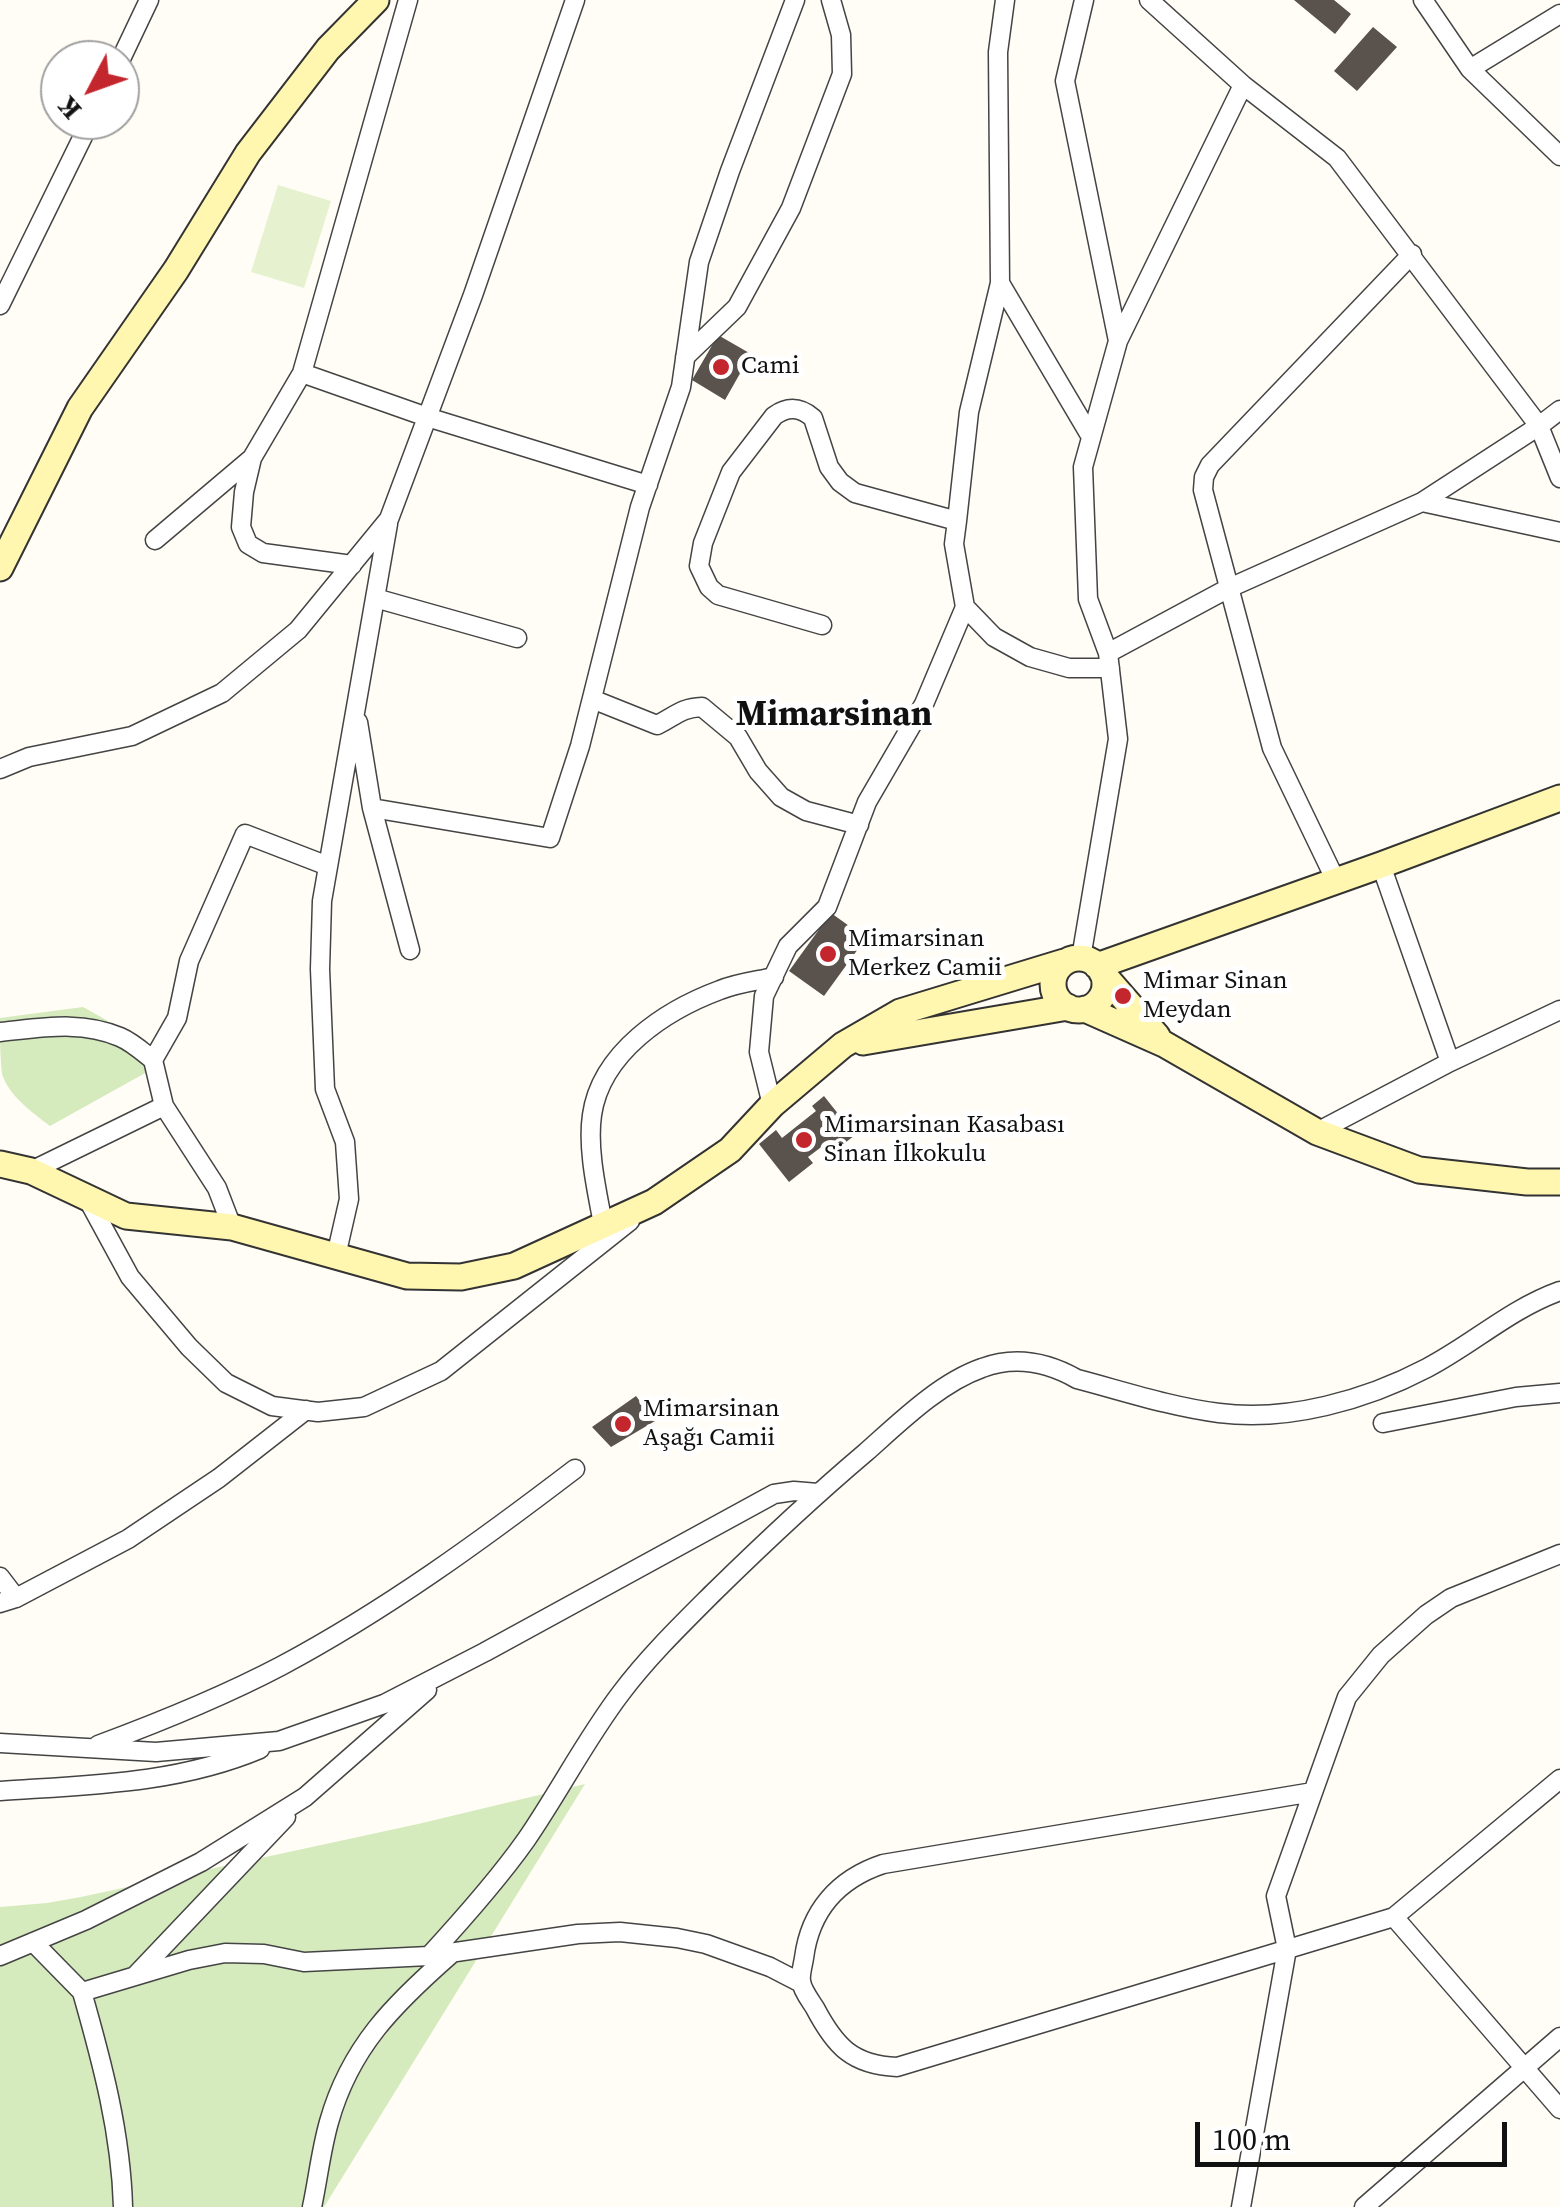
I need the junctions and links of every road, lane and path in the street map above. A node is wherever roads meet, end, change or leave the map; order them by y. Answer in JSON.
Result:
{"nodes":[{"id":1,"x":149,"y":0,"type":"edge"},
{"id":2,"x":376,"y":0,"type":"edge"},
{"id":3,"x":408,"y":0,"type":"edge"},
{"id":4,"x":575,"y":0,"type":"edge"},
{"id":5,"x":795,"y":0,"type":"edge"},
{"id":6,"x":831,"y":0,"type":"edge"},
{"id":7,"x":1005,"y":0,"type":"edge"},
{"id":8,"x":1084,"y":0,"type":"edge"},
{"id":9,"x":1149,"y":0,"type":"edge"},
{"id":10,"x":1424,"y":0,"type":"edge"},
{"id":11,"x":1560,"y":14,"type":"edge"},
{"id":12,"x":130,"y":40,"type":"edge"},
{"id":13,"x":1470,"y":69,"type":"junction"},
{"id":14,"x":1243,"y":86,"type":"junction"},
{"id":15,"x":81,"y":140,"type":"edge"},
{"id":16,"x":1560,"y":156,"type":"edge"},
{"id":17,"x":1412,"y":254,"type":"junction"},
{"id":18,"x":1000,"y":282,"type":"junction"},
{"id":19,"x":0,"y":305,"type":"edge"},
{"id":20,"x":1118,"y":341,"type":"junction"},
{"id":21,"x":685,"y":357,"type":"junction"},
{"id":22,"x":302,"y":373,"type":"junction"},
{"id":23,"x":1560,"y":410,"type":"edge"},
{"id":24,"x":427,"y":417,"type":"junction"},
{"id":25,"x":1539,"y":426,"type":"junction"},
{"id":26,"x":1091,"y":437,"type":"junction"},
{"id":27,"x":252,"y":458,"type":"junction"},
{"id":28,"x":1560,"y":478,"type":"edge"},
{"id":29,"x":648,"y":484,"type":"junction"},
{"id":30,"x":1422,"y":502,"type":"junction"},
{"id":31,"x":390,"y":519,"type":"junction"},
{"id":32,"x":957,"y":521,"type":"junction"},
{"id":33,"x":1560,"y":532,"type":"edge"},
{"id":34,"x":156,"y":540,"type":"dead end"},
{"id":35,"x":352,"y":565,"type":"junction"},
{"id":36,"x":0,"y":568,"type":"edge"},
{"id":37,"x":1228,"y":589,"type":"junction"},
{"id":38,"x":375,"y":598,"type":"junction"},
{"id":39,"x":966,"y":608,"type":"junction"},
{"id":40,"x":822,"y":625,"type":"dead end"},
{"id":41,"x":518,"y":638,"type":"dead end"},
{"id":42,"x":1109,"y":660,"type":"junction"},
{"id":43,"x":592,"y":699,"type":"junction"},
{"id":44,"x":355,"y":708,"type":"junction"},
{"id":45,"x":0,"y":769,"type":"edge"},
{"id":46,"x":1560,"y":798,"type":"edge"},
{"id":47,"x":372,"y":808,"type":"junction"},
{"id":48,"x":859,"y":825,"type":"junction"},
{"id":49,"x":1381,"y":865,"type":"junction"},
{"id":50,"x":328,"y":866,"type":"junction"},
{"id":51,"x":1336,"y":881,"type":"junction"},
{"id":52,"x":410,"y":950,"type":"dead end"},
{"id":53,"x":1086,"y":965,"type":"junction"},
{"id":54,"x":774,"y":977,"type":"junction"},
{"id":55,"x":1076,"y":1008,"type":"junction"},
{"id":56,"x":1560,"y":1010,"type":"edge"},
{"id":57,"x":0,"y":1032,"type":"edge"},
{"id":58,"x":1164,"y":1044,"type":"junction"},
{"id":59,"x":843,"y":1045,"type":"junction"},
{"id":60,"x":153,"y":1060,"type":"junction"},
{"id":61,"x":1450,"y":1062,"type":"junction"},
{"id":62,"x":772,"y":1105,"type":"junction"},
{"id":63,"x":164,"y":1106,"type":"junction"},
{"id":64,"x":1317,"y":1132,"type":"junction"},
{"id":65,"x":0,"y":1164,"type":"edge"},
{"id":66,"x":30,"y":1170,"type":"junction"},
{"id":67,"x":1560,"y":1182,"type":"edge"},
{"id":68,"x":86,"y":1197,"type":"junction"},
{"id":69,"x":654,"y":1202,"type":"junction"},
{"id":70,"x":603,"y":1224,"type":"junction"},
{"id":71,"x":232,"y":1227,"type":"junction"},
{"id":72,"x":336,"y":1256,"type":"junction"},
{"id":73,"x":1560,"y":1292,"type":"edge"},
{"id":74,"x":1560,"y":1393,"type":"edge"},
{"id":75,"x":306,"y":1410,"type":"junction"},
{"id":76,"x":1383,"y":1424,"type":"dead end"},
{"id":77,"x":576,"y":1469,"type":"dead end"},
{"id":78,"x":818,"y":1493,"type":"junction"},
{"id":79,"x":1560,"y":1554,"type":"edge"},
{"id":80,"x":0,"y":1577,"type":"edge"},
{"id":81,"x":8,"y":1601,"type":"edge"},
{"id":82,"x":450,"y":1670,"type":"junction"},
{"id":83,"x":279,"y":1741,"type":"junction"},
{"id":84,"x":0,"y":1743,"type":"edge"},
{"id":85,"x":90,"y":1748,"type":"junction"},
{"id":86,"x":1560,"y":1779,"type":"edge"},
{"id":87,"x":0,"y":1791,"type":"edge"},
{"id":88,"x":1314,"y":1792,"type":"junction"},
{"id":89,"x":305,"y":1797,"type":"junction"},
{"id":90,"x":1394,"y":1916,"type":"junction"},
{"id":91,"x":34,"y":1942,"type":"junction"},
{"id":92,"x":1287,"y":1949,"type":"junction"},
{"id":93,"x":452,"y":1953,"type":"junction"},
{"id":94,"x":0,"y":1956,"type":"edge"},
{"id":95,"x":428,"y":1956,"type":"junction"},
{"id":96,"x":135,"y":1976,"type":"junction"},
{"id":97,"x":801,"y":1983,"type":"junction"},
{"id":98,"x":82,"y":1992,"type":"junction"},
{"id":99,"x":1560,"y":2037,"type":"edge"},
{"id":100,"x":1524,"y":2067,"type":"junction"},
{"id":101,"x":1560,"y":2109,"type":"edge"},
{"id":102,"x":122,"y":2207,"type":"edge"},
{"id":103,"x":312,"y":2207,"type":"edge"},
{"id":104,"x":1240,"y":2207,"type":"edge"},
{"id":105,"x":1364,"y":2207,"type":"edge"}],
"edges":[{"from":1,"to":12,"type":"street"},
{"from":2,"to":36,"type":"street"},
{"from":3,"to":22,"type":"street"},
{"from":4,"to":24,"type":"street"},
{"from":5,"to":21,"type":"street"},
{"from":6,"to":21,"type":"street"},
{"from":7,"to":18,"type":"street"},
{"from":8,"to":20,"type":"street"},
{"from":9,"to":14,"type":"street"},
{"from":10,"to":13,"type":"street"},
{"from":11,"to":13,"type":"street"},
{"from":13,"to":16,"type":"street"},
{"from":14,"to":17,"type":"street"},
{"from":14,"to":20,"type":"street"},
{"from":15,"to":19,"type":"street"},
{"from":17,"to":25,"type":"street"},
{"from":17,"to":37,"type":"street"},
{"from":18,"to":26,"type":"street"},
{"from":18,"to":32,"type":"street"},
{"from":20,"to":26,"type":"street"},
{"from":21,"to":29,"type":"street"},
{"from":22,"to":24,"type":"street"},
{"from":22,"to":27,"type":"street"},
{"from":23,"to":25,"type":"street"},
{"from":24,"to":29,"type":"street"},
{"from":24,"to":31,"type":"street"},
{"from":25,"to":28,"type":"street"},
{"from":25,"to":30,"type":"street"},
{"from":26,"to":42,"type":"street"},
{"from":27,"to":34,"type":"street"},
{"from":27,"to":35,"type":"street"},
{"from":29,"to":43,"type":"street"},
{"from":30,"to":33,"type":"street"},
{"from":30,"to":37,"type":"street"},
{"from":31,"to":35,"type":"street"},
{"from":31,"to":38,"type":"street"},
{"from":32,"to":39,"type":"street"},
{"from":32,"to":40,"type":"street"},
{"from":35,"to":45,"type":"street"},
{"from":37,"to":42,"type":"street"},
{"from":37,"to":51,"type":"street"},
{"from":38,"to":41,"type":"street"},
{"from":38,"to":44,"type":"street"},
{"from":39,"to":42,"type":"street"},
{"from":39,"to":48,"type":"street"},
{"from":42,"to":53,"type":"street"},
{"from":43,"to":47,"type":"street"},
{"from":43,"to":48,"type":"street"},
{"from":44,"to":47,"type":"street"},
{"from":44,"to":50,"type":"street"},
{"from":46,"to":49,"type":"street"},
{"from":47,"to":52,"type":"street"},
{"from":48,"to":54,"type":"street"},
{"from":49,"to":51,"type":"street"},
{"from":49,"to":61,"type":"street"},
{"from":50,"to":60,"type":"street"},
{"from":50,"to":72,"type":"street"},
{"from":51,"to":53,"type":"street"},
{"from":53,"to":55,"type":"street"},
{"from":53,"to":55,"type":"street"},
{"from":53,"to":58,"type":"street"},
{"from":53,"to":59,"type":"street"},
{"from":54,"to":62,"type":"street"},
{"from":54,"to":70,"type":"street"},
{"from":55,"to":58,"type":"street"},
{"from":55,"to":59,"type":"street"},
{"from":56,"to":61,"type":"street"},
{"from":57,"to":60,"type":"street"},
{"from":58,"to":64,"type":"street"},
{"from":59,"to":62,"type":"street"},
{"from":60,"to":63,"type":"street"},
{"from":61,"to":64,"type":"street"},
{"from":62,"to":69,"type":"street"},
{"from":63,"to":66,"type":"street"},
{"from":63,"to":71,"type":"street"},
{"from":64,"to":67,"type":"street"},
{"from":65,"to":66,"type":"street"},
{"from":66,"to":68,"type":"street"},
{"from":68,"to":71,"type":"street"},
{"from":68,"to":75,"type":"street"},
{"from":69,"to":70,"type":"street"},
{"from":69,"to":75,"type":"street"},
{"from":70,"to":72,"type":"street"},
{"from":71,"to":72,"type":"street"},
{"from":73,"to":78,"type":"street"},
{"from":74,"to":76,"type":"street"},
{"from":75,"to":81,"type":"street"},
{"from":77,"to":85,"type":"street"},
{"from":78,"to":82,"type":"street"},
{"from":78,"to":95,"type":"street"},
{"from":79,"to":88,"type":"street"},
{"from":80,"to":81,"type":"street"},
{"from":82,"to":83,"type":"street"},
{"from":82,"to":89,"type":"street"},
{"from":83,"to":85,"type":"street"},
{"from":83,"to":87,"type":"street"},
{"from":84,"to":85,"type":"street"},
{"from":86,"to":90,"type":"street"},
{"from":88,"to":92,"type":"street"},
{"from":88,"to":97,"type":"street"},
{"from":89,"to":91,"type":"street"},
{"from":89,"to":96,"type":"street"},
{"from":90,"to":92,"type":"street"},
{"from":90,"to":100,"type":"street"},
{"from":91,"to":94,"type":"street"},
{"from":91,"to":98,"type":"street"},
{"from":92,"to":97,"type":"street"},
{"from":92,"to":104,"type":"street"},
{"from":93,"to":95,"type":"street"},
{"from":93,"to":97,"type":"street"},
{"from":93,"to":103,"type":"street"},
{"from":95,"to":96,"type":"street"},
{"from":96,"to":98,"type":"street"},
{"from":98,"to":102,"type":"street"},
{"from":99,"to":100,"type":"street"},
{"from":100,"to":101,"type":"street"},
{"from":100,"to":105,"type":"street"}]}
